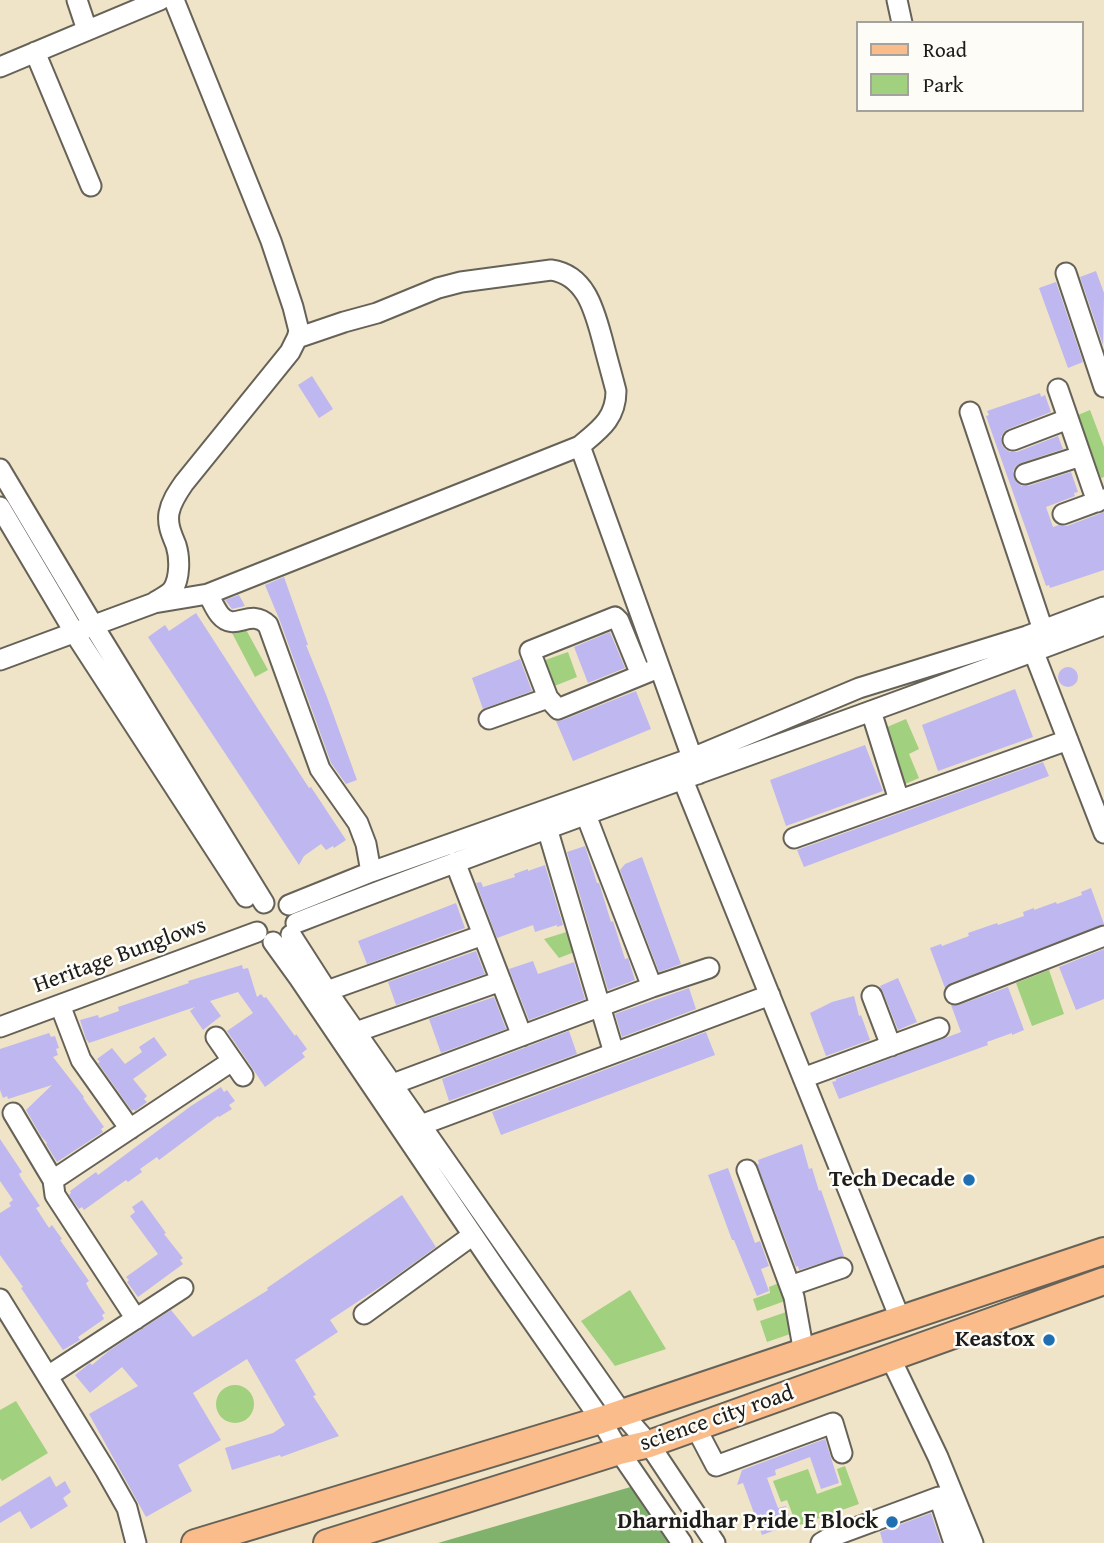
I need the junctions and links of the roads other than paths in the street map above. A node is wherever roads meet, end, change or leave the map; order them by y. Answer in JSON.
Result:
{"nodes":[{"id":1,"x":76,"y":0,"type":"edge"},
{"id":2,"x":160,"y":0,"type":"edge"},
{"id":3,"x":174,"y":0,"type":"edge"},
{"id":4,"x":897,"y":0,"type":"edge"},
{"id":5,"x":902,"y":21,"type":"edge"},
{"id":6,"x":87,"y":30,"type":"junction"},
{"id":7,"x":35,"y":52,"type":"junction"},
{"id":8,"x":0,"y":67,"type":"edge"},
{"id":9,"x":91,"y":186,"type":"dead end"},
{"id":10,"x":1066,"y":273,"type":"dead end"},
{"id":11,"x":297,"y":338,"type":"junction"},
{"id":12,"x":1104,"y":387,"type":"edge"},
{"id":13,"x":1058,"y":389,"type":"dead end"},
{"id":14,"x":970,"y":412,"type":"dead end"},
{"id":15,"x":1068,"y":419,"type":"junction"},
{"id":16,"x":1013,"y":440,"type":"dead end"},
{"id":17,"x":579,"y":446,"type":"junction"},
{"id":18,"x":1081,"y":456,"type":"junction"},
{"id":19,"x":0,"y":469,"type":"edge"},
{"id":20,"x":1025,"y":474,"type":"dead end"},
{"id":21,"x":1100,"y":501,"type":"edge"},
{"id":22,"x":0,"y":507,"type":"edge"},
{"id":23,"x":1063,"y":514,"type":"dead end"},
{"id":24,"x":208,"y":594,"type":"junction"},
{"id":25,"x":154,"y":603,"type":"junction"},
{"id":26,"x":636,"y":603,"type":"junction"},
{"id":27,"x":1104,"y":607,"type":"edge"},
{"id":28,"x":93,"y":625,"type":"junction"},
{"id":29,"x":1104,"y":625,"type":"edge"},
{"id":30,"x":74,"y":632,"type":"junction"},
{"id":31,"x":1034,"y":639,"type":"junction"},
{"id":32,"x":521,"y":644,"type":"dead end"},
{"id":33,"x":0,"y":660,"type":"edge"},
{"id":34,"x":650,"y":671,"type":"junction"},
{"id":35,"x":548,"y":698,"type":"junction"},
{"id":36,"x":871,"y":711,"type":"junction"},
{"id":37,"x":489,"y":719,"type":"dead end"},
{"id":38,"x":1068,"y":740,"type":"junction"},
{"id":39,"x":691,"y":771,"type":"junction"},
{"id":40,"x":899,"y":800,"type":"junction"},
{"id":41,"x":586,"y":815,"type":"junction"},
{"id":42,"x":547,"y":828,"type":"junction"},
{"id":43,"x":1104,"y":833,"type":"edge"},
{"id":44,"x":794,"y":838,"type":"dead end"},
{"id":45,"x":455,"y":862,"type":"junction"},
{"id":46,"x":371,"y":872,"type":"junction"},
{"id":47,"x":275,"y":922,"type":"junction"},
{"id":48,"x":483,"y":935,"type":"junction"},
{"id":49,"x":1104,"y":936,"type":"edge"},
{"id":50,"x":709,"y":968,"type":"dead end"},
{"id":51,"x":501,"y":981,"type":"junction"},
{"id":52,"x":652,"y":988,"type":"junction"},
{"id":53,"x":327,"y":991,"type":"junction"},
{"id":54,"x":955,"y":994,"type":"dead end"},
{"id":55,"x":770,"y":995,"type":"junction"},
{"id":56,"x":872,"y":996,"type":"dead end"},
{"id":57,"x":60,"y":1004,"type":"junction"},
{"id":58,"x":600,"y":1007,"type":"junction"},
{"id":59,"x":0,"y":1027,"type":"edge"},
{"id":60,"x":939,"y":1028,"type":"dead end"},
{"id":61,"x":356,"y":1032,"type":"junction"},
{"id":62,"x":522,"y":1036,"type":"junction"},
{"id":63,"x":216,"y":1037,"type":"dead end"},
{"id":64,"x":891,"y":1045,"type":"junction"},
{"id":65,"x":614,"y":1053,"type":"junction"},
{"id":66,"x":803,"y":1078,"type":"junction"},
{"id":67,"x":393,"y":1084,"type":"junction"},
{"id":68,"x":13,"y":1113,"type":"dead end"},
{"id":69,"x":421,"y":1125,"type":"junction"},
{"id":70,"x":130,"y":1129,"type":"junction"},
{"id":71,"x":747,"y":1170,"type":"dead end"},
{"id":72,"x":53,"y":1181,"type":"junction"},
{"id":73,"x":473,"y":1236,"type":"junction"},
{"id":74,"x":1104,"y":1251,"type":"edge"},
{"id":75,"x":842,"y":1268,"type":"dead end"},
{"id":76,"x":1104,"y":1281,"type":"edge"},
{"id":77,"x":790,"y":1286,"type":"junction"},
{"id":78,"x":183,"y":1288,"type":"dead end"},
{"id":79,"x":0,"y":1298,"type":"edge"},
{"id":80,"x":364,"y":1314,"type":"dead end"},
{"id":81,"x":136,"y":1319,"type":"junction"},
{"id":82,"x":901,"y":1321,"type":"junction"},
{"id":83,"x":804,"y":1353,"type":"junction"},
{"id":84,"x":890,"y":1357,"type":"junction"},
{"id":85,"x":48,"y":1377,"type":"junction"},
{"id":86,"x":612,"y":1416,"type":"junction"},
{"id":87,"x":696,"y":1428,"type":"junction"},
{"id":88,"x":649,"y":1444,"type":"junction"},
{"id":89,"x":619,"y":1451,"type":"junction"},
{"id":90,"x":842,"y":1453,"type":"dead end"},
{"id":91,"x":136,"y":1543,"type":"edge"},
{"id":92,"x":195,"y":1543,"type":"edge"},
{"id":93,"x":327,"y":1543,"type":"edge"},
{"id":94,"x":682,"y":1543,"type":"edge"},
{"id":95,"x":715,"y":1543,"type":"edge"},
{"id":96,"x":821,"y":1543,"type":"edge"},
{"id":97,"x":954,"y":1543,"type":"edge"},
{"id":98,"x":973,"y":1543,"type":"edge"}],
"edges":[{"from":1,"to":6,"type":"street"},
{"from":2,"to":6,"type":"street"},
{"from":3,"to":11,"type":"street"},
{"from":4,"to":5,"type":"street"},
{"from":6,"to":7,"type":"street"},
{"from":7,"to":8,"type":"street"},
{"from":7,"to":9,"type":"street"},
{"from":10,"to":12,"type":"street"},
{"from":11,"to":17,"type":"street"},
{"from":11,"to":25,"type":"street"},
{"from":13,"to":15,"type":"street"},
{"from":14,"to":31,"type":"street"},
{"from":15,"to":16,"type":"street"},
{"from":15,"to":18,"type":"street"},
{"from":17,"to":24,"type":"street"},
{"from":17,"to":26,"type":"street"},
{"from":18,"to":20,"type":"street"},
{"from":18,"to":21,"type":"street"},
{"from":19,"to":28,"type":"street"},
{"from":21,"to":23,"type":"street"},
{"from":22,"to":30,"type":"street"},
{"from":24,"to":25,"type":"street"},
{"from":24,"to":46,"type":"street"},
{"from":25,"to":28,"type":"street"},
{"from":26,"to":32,"type":"street"},
{"from":26,"to":34,"type":"street"},
{"from":27,"to":31,"type":"street"},
{"from":28,"to":30,"type":"street"},
{"from":28,"to":47,"type":"street"},
{"from":29,"to":31,"type":"street"},
{"from":30,"to":33,"type":"street"},
{"from":30,"to":47,"type":"street"},
{"from":31,"to":36,"type":"street"},
{"from":31,"to":38,"type":"street"},
{"from":31,"to":39,"type":"street"},
{"from":34,"to":35,"type":"street"},
{"from":34,"to":35,"type":"street"},
{"from":34,"to":39,"type":"street"},
{"from":35,"to":37,"type":"street"},
{"from":36,"to":39,"type":"street"},
{"from":36,"to":40,"type":"street"},
{"from":38,"to":40,"type":"street"},
{"from":38,"to":43,"type":"street"},
{"from":39,"to":41,"type":"street"},
{"from":39,"to":46,"type":"street"},
{"from":39,"to":55,"type":"street"},
{"from":40,"to":44,"type":"street"},
{"from":41,"to":42,"type":"street"},
{"from":41,"to":52,"type":"street"},
{"from":42,"to":45,"type":"street"},
{"from":42,"to":58,"type":"street"},
{"from":45,"to":47,"type":"street"},
{"from":45,"to":48,"type":"street"},
{"from":46,"to":47,"type":"street"},
{"from":47,"to":53,"type":"street"},
{"from":47,"to":57,"type":"street","name":"Heritage Bunglows"},
{"from":47,"to":73,"type":"street"},
{"from":48,"to":51,"type":"street"},
{"from":48,"to":53,"type":"street"},
{"from":49,"to":54,"type":"street"},
{"from":50,"to":52,"type":"street"},
{"from":51,"to":61,"type":"street"},
{"from":51,"to":62,"type":"street"},
{"from":52,"to":58,"type":"street"},
{"from":53,"to":61,"type":"street"},
{"from":55,"to":65,"type":"street"},
{"from":55,"to":66,"type":"street"},
{"from":56,"to":64,"type":"street"},
{"from":57,"to":59,"type":"street","name":"Heritage Bunglows"},
{"from":57,"to":70,"type":"street"},
{"from":58,"to":62,"type":"street"},
{"from":58,"to":65,"type":"street"},
{"from":60,"to":64,"type":"street"},
{"from":61,"to":67,"type":"street"},
{"from":62,"to":67,"type":"street"},
{"from":63,"to":70,"type":"street"},
{"from":64,"to":66,"type":"street"},
{"from":65,"to":69,"type":"street"},
{"from":66,"to":82,"type":"street"},
{"from":67,"to":69,"type":"street"},
{"from":68,"to":72,"type":"street"},
{"from":69,"to":86,"type":"street"},
{"from":70,"to":72,"type":"street"},
{"from":71,"to":77,"type":"street"},
{"from":72,"to":81,"type":"street"},
{"from":73,"to":80,"type":"street"},
{"from":73,"to":86,"type":"street"},
{"from":74,"to":82,"type":"main road"},
{"from":75,"to":77,"type":"street"},
{"from":76,"to":84,"type":"main road","name":"science city road"},
{"from":77,"to":83,"type":"street"},
{"from":78,"to":81,"type":"street"},
{"from":79,"to":85,"type":"street"},
{"from":81,"to":85,"type":"street"},
{"from":82,"to":83,"type":"main road"},
{"from":83,"to":86,"type":"main road"},
{"from":84,"to":87,"type":"main road","name":"science city road"},
{"from":84,"to":98,"type":"street"},
{"from":85,"to":91,"type":"street"},
{"from":86,"to":88,"type":"street"},
{"from":86,"to":89,"type":"street"},
{"from":86,"to":92,"type":"main road"},
{"from":87,"to":88,"type":"main road","name":"science city road"},
{"from":87,"to":90,"type":"street"},
{"from":88,"to":89,"type":"main road","name":"science city road"},
{"from":88,"to":95,"type":"street"},
{"from":89,"to":93,"type":"main road","name":"science city road"},
{"from":89,"to":94,"type":"street"},
{"from":96,"to":97,"type":"street"}]}
